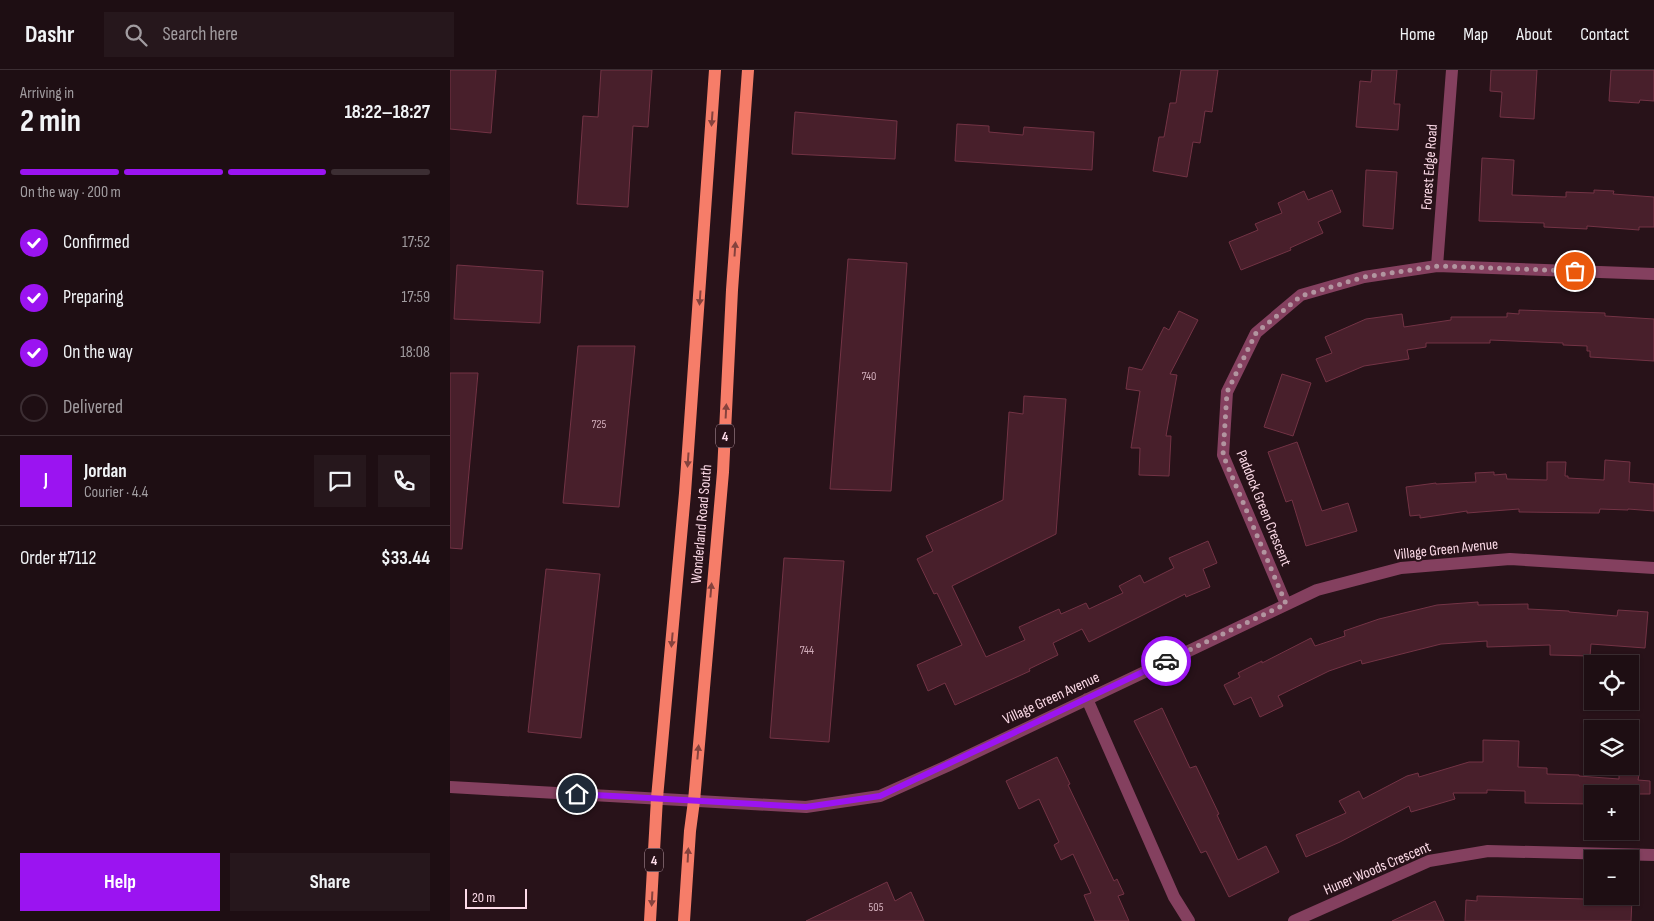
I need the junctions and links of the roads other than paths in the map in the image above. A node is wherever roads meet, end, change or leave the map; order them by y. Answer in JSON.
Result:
{"nodes":[{"id":1,"x":715,"y":70,"type":"edge"},
{"id":2,"x":748,"y":70,"type":"edge"},
{"id":3,"x":1452,"y":70,"type":"edge"},
{"id":4,"x":1438,"y":266,"type":"junction"},
{"id":5,"x":1654,"y":274,"type":"edge"},
{"id":6,"x":1654,"y":568,"type":"edge"},
{"id":7,"x":1286,"y":604,"type":"junction"},
{"id":8,"x":1087,"y":699,"type":"junction"},
{"id":9,"x":450,"y":787,"type":"edge"},
{"id":10,"x":657,"y":798,"type":"junction"},
{"id":11,"x":694,"y":801,"type":"junction"},
{"id":12,"x":1654,"y":855,"type":"edge"},
{"id":13,"x":650,"y":921,"type":"edge"},
{"id":14,"x":684,"y":921,"type":"edge"},
{"id":15,"x":1189,"y":921,"type":"edge"},
{"id":16,"x":1294,"y":921,"type":"edge"}],
"edges":[{"from":1,"to":10,"type":"main road","name":"Wonderland Road South","number":"4","one_way":true},
{"from":11,"to":2,"type":"main road","name":"Wonderland Road South","number":"4","one_way":true},
{"from":3,"to":4,"type":"street","name":"Forest Edge Road"},
{"from":4,"to":5,"type":"street","name":"Paddock Green Crescent"},
{"from":4,"to":7,"type":"street","name":"Paddock Green Crescent"},
{"from":6,"to":7,"type":"street","name":"Village Green Avenue"},
{"from":7,"to":8,"type":"street","name":"Village Green Avenue"},
{"from":8,"to":11,"type":"street","name":"Village Green Avenue"},
{"from":8,"to":15,"type":"street"},
{"from":9,"to":10,"type":"street","name":"Village Green Avenue"},
{"from":10,"to":11,"type":"street","name":"Village Green Avenue"},
{"from":10,"to":13,"type":"main road","name":"Wonderland Road South","number":"4","one_way":true},
{"from":14,"to":11,"type":"main road","name":"Wonderland Road South","number":"4","one_way":true},
{"from":12,"to":16,"type":"street","name":"Huner Woods Crescent"}]}
